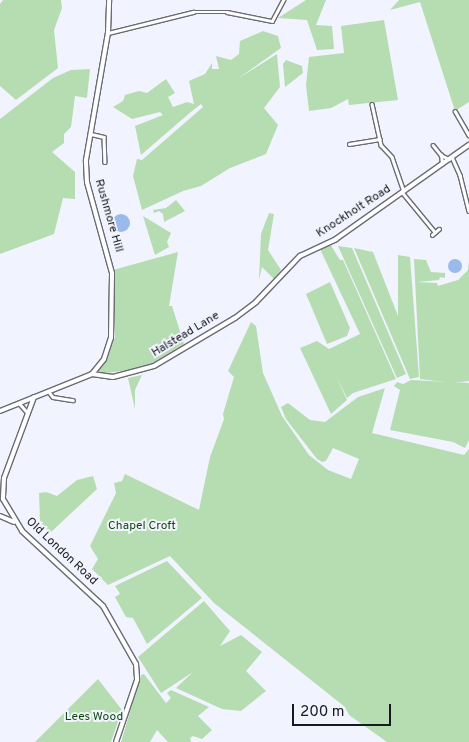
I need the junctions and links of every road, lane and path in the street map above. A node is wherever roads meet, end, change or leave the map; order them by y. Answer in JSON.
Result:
{"nodes":[{"id":1,"x":109,"y":0,"type":"edge"},
{"id":2,"x":283,"y":0,"type":"edge"},
{"id":3,"x":108,"y":33,"type":"junction"},
{"id":4,"x":372,"y":104,"type":"dead end"},
{"id":5,"x":455,"y":111,"type":"dead end"},
{"id":6,"x":90,"y":134,"type":"junction"},
{"id":7,"x":469,"y":136,"type":"edge"},
{"id":8,"x":380,"y":138,"type":"junction"},
{"id":9,"x":349,"y":144,"type":"dead end"},
{"id":10,"x":433,"y":145,"type":"dead end"},
{"id":11,"x":469,"y":145,"type":"edge"},
{"id":12,"x":441,"y":155,"type":"junction"},
{"id":13,"x":451,"y":158,"type":"junction"},
{"id":14,"x":105,"y":162,"type":"dead end"},
{"id":15,"x":442,"y":164,"type":"junction"},
{"id":16,"x":403,"y":191,"type":"junction"},
{"id":17,"x":469,"y":211,"type":"edge"},
{"id":18,"x":439,"y":229,"type":"dead end"},
{"id":19,"x":435,"y":232,"type":"junction"},
{"id":20,"x":432,"y":235,"type":"dead end"},
{"id":21,"x":256,"y":302,"type":"joint"},
{"id":22,"x":92,"y":374,"type":"junction"},
{"id":23,"x":49,"y":392,"type":"junction"},
{"id":24,"x":34,"y":397,"type":"junction"},
{"id":25,"x":73,"y":400,"type":"dead end"},
{"id":26,"x":19,"y":403,"type":"junction"},
{"id":27,"x":0,"y":411,"type":"edge"},
{"id":28,"x":27,"y":412,"type":"junction"},
{"id":29,"x":8,"y":512,"type":"junction"},
{"id":30,"x":2,"y":517,"type":"edge"},
{"id":31,"x":14,"y":522,"type":"junction"},
{"id":32,"x":116,"y":742,"type":"edge"}],
"edges":[{"from":1,"to":3,"type":"street","name":"Rushmore Hill"},
{"from":2,"to":3,"type":"street"},
{"from":3,"to":6,"type":"street","name":"Rushmore Hill"},
{"from":4,"to":8,"type":"street"},
{"from":5,"to":7,"type":"street"},
{"from":6,"to":14,"type":"street"},
{"from":6,"to":22,"type":"street","name":"Rushmore Hill"},
{"from":8,"to":9,"type":"street"},
{"from":8,"to":16,"type":"street"},
{"from":10,"to":12,"type":"street"},
{"from":11,"to":13,"type":"street","name":"Knockholt Road"},
{"from":12,"to":13,"type":"street"},
{"from":12,"to":15,"type":"street"},
{"from":13,"to":15,"type":"street","name":"Knockholt Road"},
{"from":13,"to":17,"type":"street"},
{"from":15,"to":16,"type":"street","name":"Knockholt Road"},
{"from":16,"to":19,"type":"street"},
{"from":16,"to":21,"type":"street","name":"Knockholt Road"},
{"from":18,"to":19,"type":"street"},
{"from":19,"to":20,"type":"street"},
{"from":21,"to":22,"type":"street","name":"Halstead Lane"},
{"from":22,"to":23,"type":"street"},
{"from":23,"to":24,"type":"street"},
{"from":23,"to":25,"type":"street"},
{"from":24,"to":26,"type":"street"},
{"from":24,"to":28,"type":"street","name":"Old London Road"},
{"from":26,"to":27,"type":"street"},
{"from":26,"to":28,"type":"street"},
{"from":28,"to":29,"type":"street","name":"Old London Road"},
{"from":29,"to":30,"type":"street"},
{"from":29,"to":31,"type":"street","name":"Old London Road"},
{"from":30,"to":31,"type":"street"},
{"from":31,"to":32,"type":"street","name":"Old London Road"}]}
